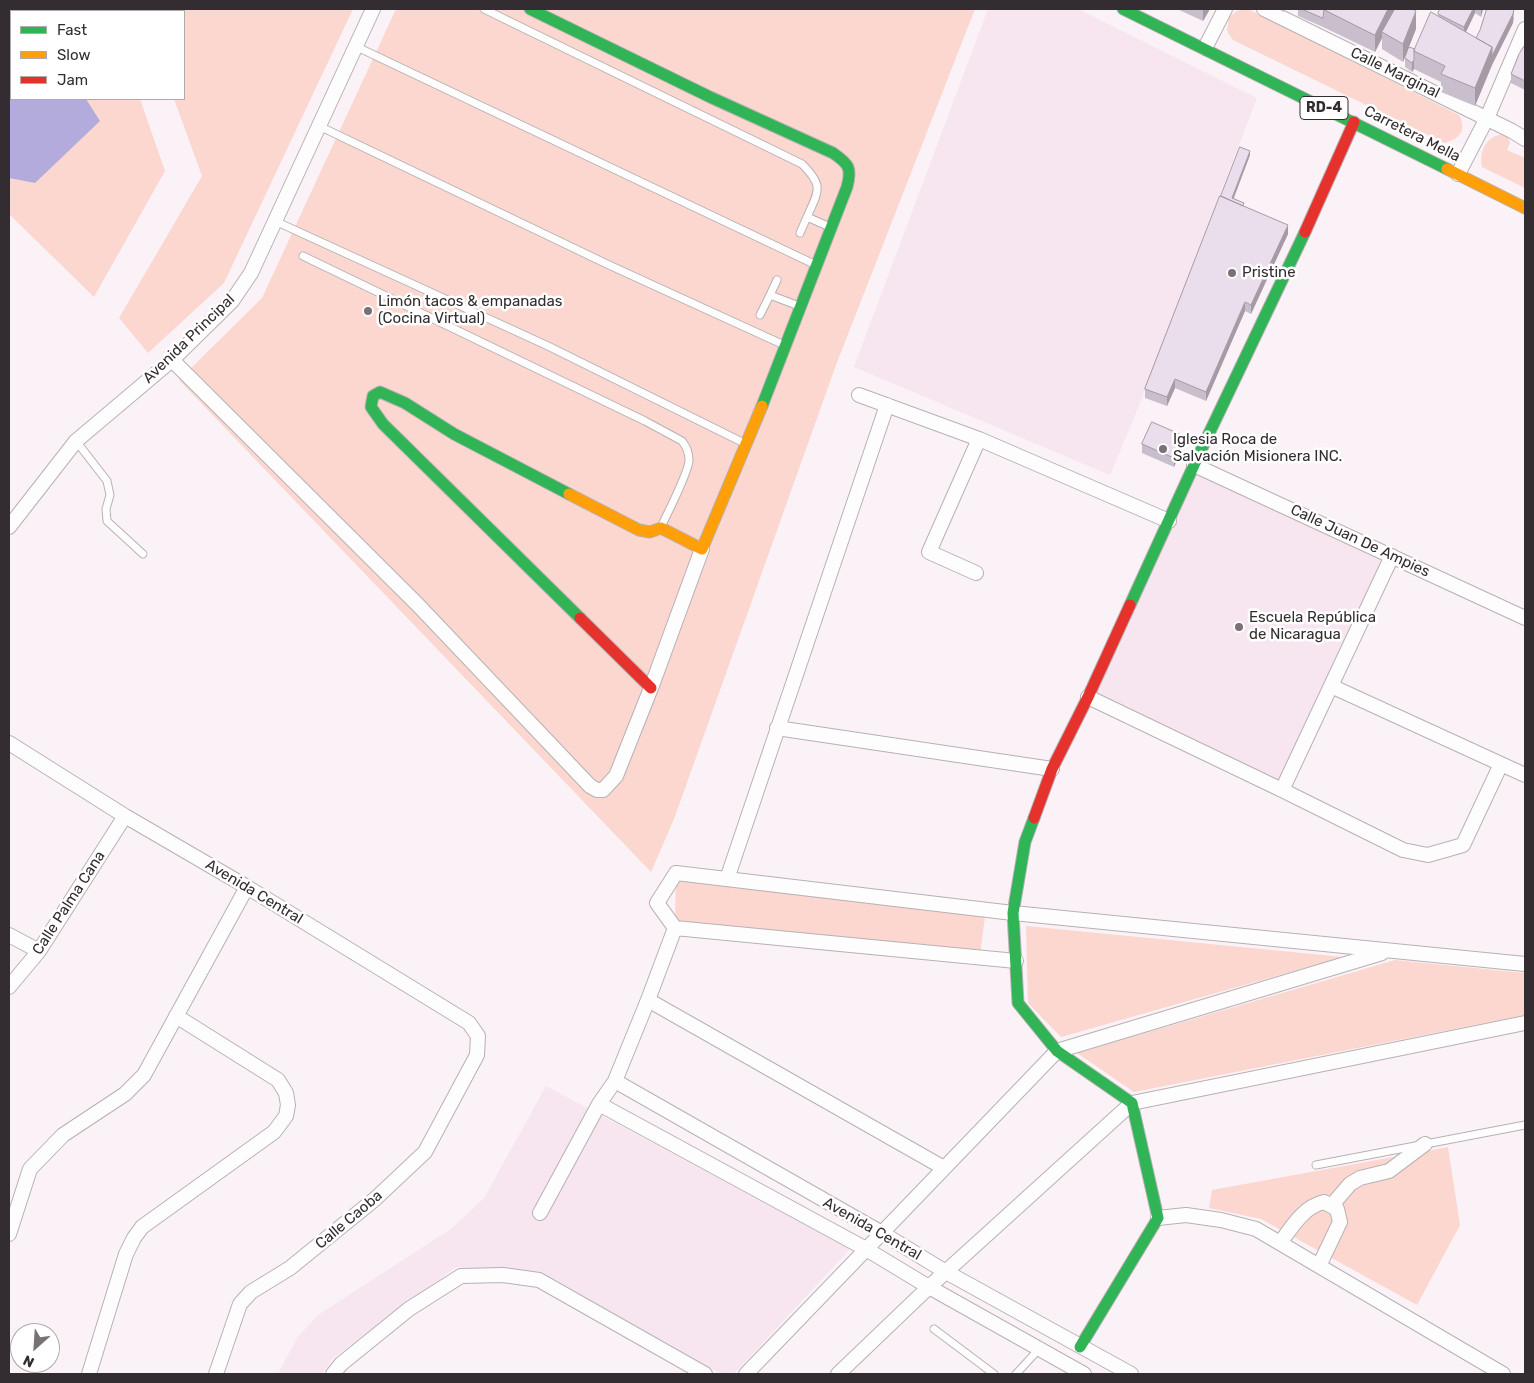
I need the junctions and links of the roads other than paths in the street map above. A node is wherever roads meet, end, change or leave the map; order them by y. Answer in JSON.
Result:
{"nodes":[{"id":1,"x":373,"y":9,"type":"edge"},
{"id":2,"x":484,"y":9,"type":"edge"},
{"id":3,"x":530,"y":9,"type":"edge"},
{"id":4,"x":1123,"y":9,"type":"edge"},
{"id":5,"x":1225,"y":9,"type":"edge"},
{"id":6,"x":1264,"y":9,"type":"edge"},
{"id":7,"x":1525,"y":29,"type":"edge"},
{"id":8,"x":356,"y":46,"type":"junction"},
{"id":9,"x":1205,"y":48,"type":"junction"},
{"id":10,"x":1486,"y":118,"type":"junction"},
{"id":11,"x":1354,"y":122,"type":"junction"},
{"id":12,"x":319,"y":126,"type":"junction"},
{"id":13,"x":1525,"y":139,"type":"edge"},
{"id":14,"x":1458,"y":174,"type":"junction"},
{"id":15,"x":1525,"y":208,"type":"edge"},
{"id":16,"x":807,"y":217,"type":"junction"},
{"id":17,"x":275,"y":221,"type":"junction"},
{"id":18,"x":831,"y":228,"type":"junction"},
{"id":19,"x":800,"y":233,"type":"dead end"},
{"id":20,"x":303,"y":256,"type":"dead end"},
{"id":21,"x":816,"y":265,"type":"junction"},
{"id":22,"x":777,"y":280,"type":"dead end"},
{"id":23,"x":770,"y":296,"type":"junction"},
{"id":24,"x":800,"y":306,"type":"junction"},
{"id":25,"x":760,"y":315,"type":"dead end"},
{"id":26,"x":785,"y":345,"type":"junction"},
{"id":27,"x":172,"y":360,"type":"junction"},
{"id":28,"x":859,"y":395,"type":"dead end"},
{"id":29,"x":887,"y":405,"type":"junction"},
{"id":30,"x":979,"y":439,"type":"junction"},
{"id":31,"x":76,"y":441,"type":"junction"},
{"id":32,"x":746,"y":444,"type":"junction"},
{"id":33,"x":1194,"y":465,"type":"junction"},
{"id":34,"x":1168,"y":521,"type":"junction"},
{"id":35,"x":9,"y":527,"type":"edge"},
{"id":36,"x":661,"y":528,"type":"junction"},
{"id":37,"x":702,"y":549,"type":"junction"},
{"id":38,"x":143,"y":554,"type":"dead end"},
{"id":39,"x":1392,"y":556,"type":"junction"},
{"id":40,"x":976,"y":573,"type":"dead end"},
{"id":41,"x":1525,"y":618,"type":"edge"},
{"id":42,"x":1331,"y":686,"type":"junction"},
{"id":43,"x":651,"y":688,"type":"junction"},
{"id":44,"x":1088,"y":697,"type":"junction"},
{"id":45,"x":777,"y":728,"type":"junction"},
{"id":46,"x":9,"y":744,"type":"edge"},
{"id":47,"x":1501,"y":764,"type":"junction"},
{"id":48,"x":1052,"y":769,"type":"junction"},
{"id":49,"x":1525,"y":775,"type":"edge"},
{"id":50,"x":1282,"y":790,"type":"junction"},
{"id":51,"x":125,"y":816,"type":"junction"},
{"id":52,"x":727,"y":879,"type":"junction"},
{"id":53,"x":247,"y":887,"type":"junction"},
{"id":54,"x":1013,"y":913,"type":"junction"},
{"id":55,"x":675,"y":928,"type":"junction"},
{"id":56,"x":9,"y":935,"type":"edge"},
{"id":57,"x":39,"y":951,"type":"junction"},
{"id":58,"x":1390,"y":951,"type":"junction"},
{"id":59,"x":1016,"y":961,"type":"junction"},
{"id":60,"x":1525,"y":964,"type":"edge"},
{"id":61,"x":9,"y":988,"type":"edge"},
{"id":62,"x":648,"y":1000,"type":"junction"},
{"id":63,"x":176,"y":1016,"type":"junction"},
{"id":64,"x":1525,"y":1023,"type":"edge"},
{"id":65,"x":1057,"y":1051,"type":"junction"},
{"id":66,"x":477,"y":1055,"type":"joint"},
{"id":67,"x":615,"y":1081,"type":"junction"},
{"id":68,"x":1132,"y":1103,"type":"junction"},
{"id":69,"x":598,"y":1104,"type":"junction"},
{"id":70,"x":1525,"y":1125,"type":"edge"},
{"id":71,"x":1425,"y":1144,"type":"junction"},
{"id":72,"x":1316,"y":1165,"type":"dead end"},
{"id":73,"x":944,"y":1168,"type":"junction"},
{"id":74,"x":1332,"y":1205,"type":"junction"},
{"id":75,"x":540,"y":1213,"type":"dead end"},
{"id":76,"x":1158,"y":1218,"type":"junction"},
{"id":77,"x":882,"y":1233,"type":"junction"},
{"id":78,"x":9,"y":1234,"type":"edge"},
{"id":79,"x":1280,"y":1243,"type":"junction"},
{"id":80,"x":866,"y":1249,"type":"junction"},
{"id":81,"x":1318,"y":1266,"type":"junction"},
{"id":82,"x":946,"y":1272,"type":"junction"},
{"id":83,"x":929,"y":1287,"type":"junction"},
{"id":84,"x":934,"y":1329,"type":"dead end"},
{"id":85,"x":1080,"y":1347,"type":"junction"},
{"id":86,"x":1039,"y":1349,"type":"junction"},
{"id":87,"x":89,"y":1374,"type":"edge"},
{"id":88,"x":216,"y":1374,"type":"edge"},
{"id":89,"x":334,"y":1374,"type":"edge"},
{"id":90,"x":705,"y":1374,"type":"edge"},
{"id":91,"x":746,"y":1374,"type":"edge"},
{"id":92,"x":838,"y":1374,"type":"edge"},
{"id":93,"x":994,"y":1374,"type":"edge"},
{"id":94,"x":1016,"y":1374,"type":"edge"},
{"id":95,"x":1084,"y":1374,"type":"edge"},
{"id":96,"x":1131,"y":1374,"type":"edge"},
{"id":97,"x":1503,"y":1374,"type":"edge"}],
"edges":[{"from":1,"to":8,"type":"street","name":"Avenida Principal"},
{"from":2,"to":16,"type":"lane"},
{"from":3,"to":18,"type":"street"},
{"from":4,"to":9,"type":"street","name":"Carretera Mella","number":"RD-4"},
{"from":5,"to":9,"type":"street"},
{"from":6,"to":10,"type":"street","name":"Calle Marginal"},
{"from":7,"to":10,"type":"street"},
{"from":8,"to":12,"type":"street","name":"Avenida Principal"},
{"from":8,"to":21,"type":"lane"},
{"from":9,"to":11,"type":"street","name":"Carretera Mella","number":"RD-4"},
{"from":10,"to":13,"type":"street","name":"Calle Marginal"},
{"from":10,"to":14,"type":"street"},
{"from":11,"to":14,"type":"street","name":"Carretera Mella","number":"RD-4"},
{"from":11,"to":33,"type":"street"},
{"from":12,"to":17,"type":"street","name":"Avenida Principal"},
{"from":12,"to":26,"type":"lane"},
{"from":14,"to":15,"type":"street","name":"Carretera Mella","number":"RD-4"},
{"from":16,"to":18,"type":"lane"},
{"from":16,"to":19,"type":"lane"},
{"from":17,"to":27,"type":"street","name":"Avenida Principal"},
{"from":17,"to":32,"type":"lane"},
{"from":18,"to":21,"type":"street"},
{"from":20,"to":36,"type":"lane"},
{"from":21,"to":24,"type":"street"},
{"from":22,"to":23,"type":"lane"},
{"from":23,"to":24,"type":"lane"},
{"from":23,"to":25,"type":"lane"},
{"from":24,"to":26,"type":"street"},
{"from":26,"to":32,"type":"street"},
{"from":27,"to":31,"type":"street","name":"Avenida Principal"},
{"from":27,"to":43,"type":"street"},
{"from":28,"to":29,"type":"street"},
{"from":29,"to":30,"type":"street"},
{"from":29,"to":45,"type":"street"},
{"from":30,"to":34,"type":"street"},
{"from":30,"to":40,"type":"street"},
{"from":31,"to":35,"type":"street","name":"Avenida Principal"},
{"from":31,"to":38,"type":"lane"},
{"from":32,"to":37,"type":"street"},
{"from":33,"to":34,"type":"street"},
{"from":33,"to":39,"type":"street","name":"Calle Juan De Ampies"},
{"from":34,"to":44,"type":"street"},
{"from":36,"to":37,"type":"street"},
{"from":36,"to":43,"type":"street"},
{"from":37,"to":43,"type":"street"},
{"from":39,"to":41,"type":"street","name":"Calle Juan De Ampies"},
{"from":39,"to":42,"type":"street"},
{"from":42,"to":47,"type":"street"},
{"from":42,"to":50,"type":"street"},
{"from":44,"to":48,"type":"street"},
{"from":44,"to":50,"type":"street"},
{"from":45,"to":48,"type":"street"},
{"from":45,"to":52,"type":"street"},
{"from":46,"to":51,"type":"street","name":"Avenida Central"},
{"from":47,"to":49,"type":"street"},
{"from":47,"to":50,"type":"street"},
{"from":48,"to":54,"type":"street"},
{"from":51,"to":53,"type":"street","name":"Avenida Central"},
{"from":51,"to":57,"type":"street","name":"Calle Palma Cana"},
{"from":52,"to":54,"type":"street"},
{"from":52,"to":55,"type":"street"},
{"from":53,"to":63,"type":"street"},
{"from":53,"to":66,"type":"street","name":"Avenida Central"},
{"from":54,"to":58,"type":"street"},
{"from":54,"to":59,"type":"street"},
{"from":55,"to":59,"type":"street"},
{"from":55,"to":62,"type":"street"},
{"from":56,"to":57,"type":"street"},
{"from":57,"to":61,"type":"street","name":"Calle Palma Cana"},
{"from":58,"to":60,"type":"street"},
{"from":58,"to":65,"type":"street"},
{"from":59,"to":65,"type":"street"},
{"from":62,"to":67,"type":"street"},
{"from":62,"to":73,"type":"street"},
{"from":63,"to":78,"type":"street"},
{"from":63,"to":87,"type":"street"},
{"from":64,"to":68,"type":"street"},
{"from":65,"to":68,"type":"street"},
{"from":65,"to":73,"type":"street"},
{"from":66,"to":88,"type":"street","name":"Calle Caoba"},
{"from":67,"to":69,"type":"street"},
{"from":67,"to":77,"type":"street","name":"Avenida Central"},
{"from":68,"to":76,"type":"street"},
{"from":68,"to":82,"type":"street"},
{"from":69,"to":75,"type":"street"},
{"from":69,"to":80,"type":"street"},
{"from":70,"to":71,"type":"lane"},
{"from":71,"to":72,"type":"lane"},
{"from":71,"to":74,"type":"street"},
{"from":73,"to":77,"type":"street"},
{"from":74,"to":79,"type":"street"},
{"from":74,"to":81,"type":"street"},
{"from":76,"to":79,"type":"street"},
{"from":76,"to":85,"type":"street"},
{"from":77,"to":80,"type":"street"},
{"from":77,"to":82,"type":"street","name":"Avenida Central"},
{"from":79,"to":81,"type":"street"},
{"from":80,"to":83,"type":"street"},
{"from":80,"to":91,"type":"street"},
{"from":81,"to":97,"type":"street"},
{"from":82,"to":83,"type":"street"},
{"from":82,"to":85,"type":"street","name":"Avenida Central"},
{"from":83,"to":86,"type":"street"},
{"from":83,"to":92,"type":"street"},
{"from":84,"to":93,"type":"lane"},
{"from":85,"to":96,"type":"street","name":"Avenida Central"},
{"from":86,"to":94,"type":"lane"},
{"from":86,"to":95,"type":"street"},
{"from":89,"to":90,"type":"street"}]}
